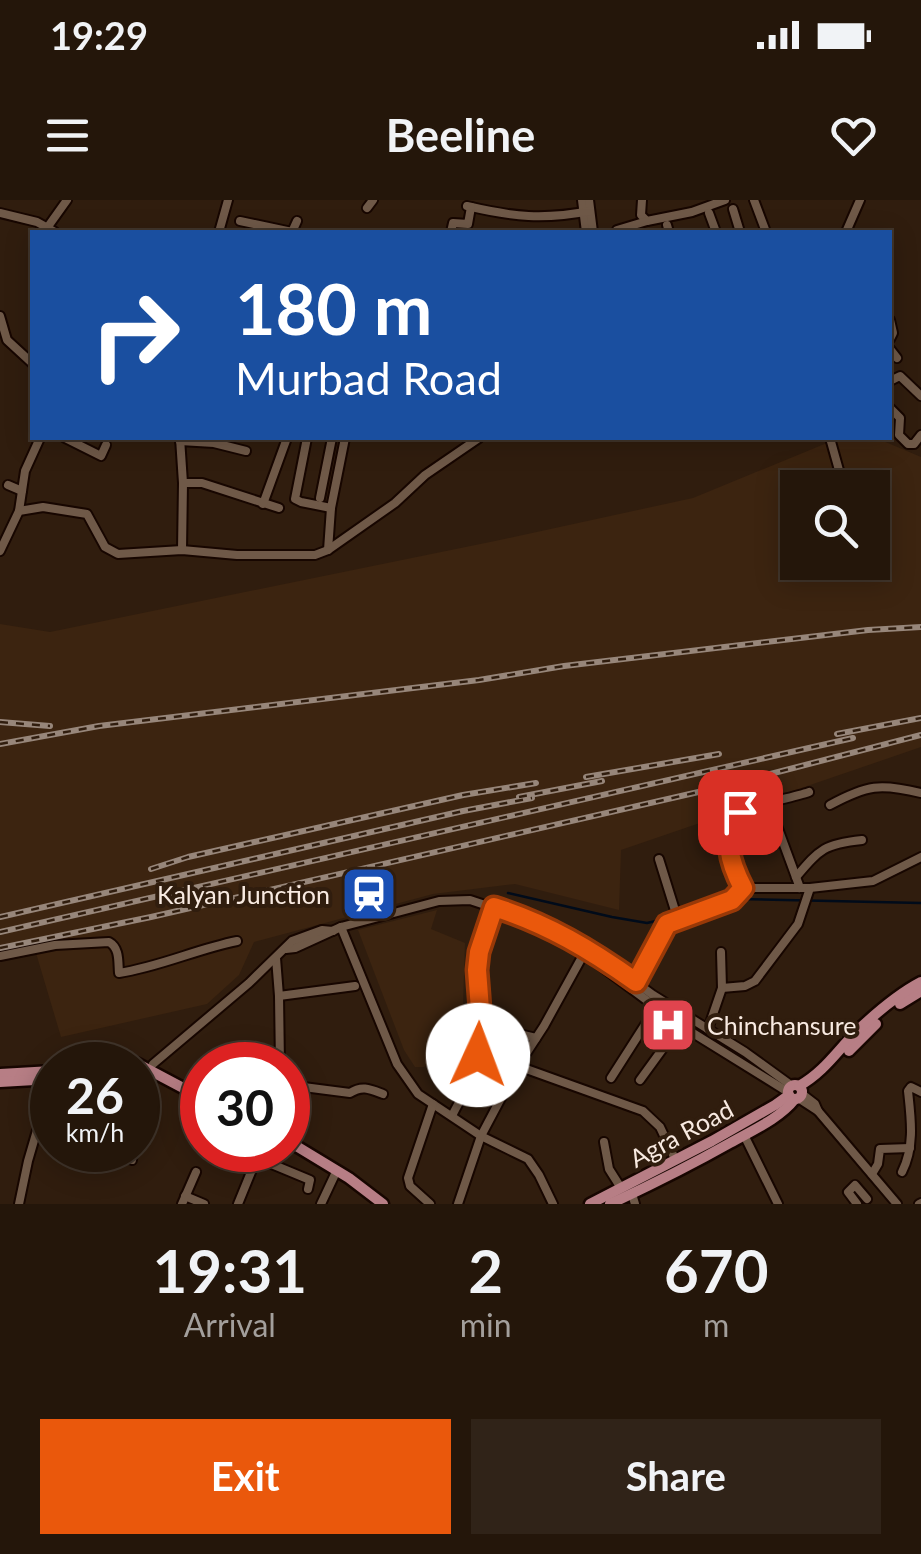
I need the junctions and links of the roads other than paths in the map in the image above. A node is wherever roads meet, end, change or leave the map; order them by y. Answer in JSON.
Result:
{"nodes":[{"id":1,"x":67,"y":200,"type":"edge"},
{"id":2,"x":228,"y":200,"type":"edge"},
{"id":3,"x":503,"y":200,"type":"edge"},
{"id":4,"x":582,"y":200,"type":"edge"},
{"id":5,"x":589,"y":200,"type":"edge"},
{"id":6,"x":642,"y":200,"type":"edge"},
{"id":7,"x":725,"y":200,"type":"edge"},
{"id":8,"x":754,"y":200,"type":"edge"},
{"id":9,"x":860,"y":200,"type":"edge"},
{"id":10,"x":733,"y":209,"type":"dead end"},
{"id":11,"x":586,"y":212,"type":"junction"},
{"id":12,"x":0,"y":213,"type":"edge"},
{"id":13,"x":710,"y":213,"type":"dead end"},
{"id":14,"x":501,"y":214,"type":"junction"},
{"id":15,"x":222,"y":216,"type":"junction"},
{"id":16,"x":297,"y":221,"type":"dead end"},
{"id":17,"x":647,"y":221,"type":"junction"},
{"id":18,"x":51,"y":230,"type":"edge"},
{"id":19,"x":219,"y":230,"type":"edge"},
{"id":20,"x":283,"y":230,"type":"edge"},
{"id":21,"x":293,"y":230,"type":"edge"},
{"id":22,"x":451,"y":230,"type":"edge"},
{"id":23,"x":586,"y":230,"type":"edge"},
{"id":24,"x":593,"y":230,"type":"edge"},
{"id":25,"x":617,"y":230,"type":"dead end"},
{"id":26,"x":715,"y":230,"type":"edge"},
{"id":27,"x":739,"y":230,"type":"edge"},
{"id":28,"x":765,"y":230,"type":"edge"},
{"id":29,"x":847,"y":230,"type":"edge"},
{"id":30,"x":0,"y":316,"type":"edge"},
{"id":31,"x":3,"y":341,"type":"edge"},
{"id":32,"x":892,"y":352,"type":"edge"},
{"id":33,"x":897,"y":358,"type":"dead end"},
{"id":34,"x":30,"y":361,"type":"edge"},
{"id":35,"x":892,"y":380,"type":"edge"},
{"id":36,"x":916,"y":391,"type":"edge"},
{"id":37,"x":892,"y":410,"type":"edge"},
{"id":38,"x":921,"y":435,"type":"edge"},
{"id":39,"x":39,"y":440,"type":"edge"},
{"id":40,"x":180,"y":440,"type":"edge"},
{"id":41,"x":187,"y":440,"type":"edge"},
{"id":42,"x":286,"y":440,"type":"edge"},
{"id":43,"x":309,"y":440,"type":"edge"},
{"id":44,"x":332,"y":440,"type":"edge"},
{"id":45,"x":345,"y":440,"type":"edge"},
{"id":46,"x":477,"y":440,"type":"edge"},
{"id":47,"x":831,"y":440,"type":"edge"},
{"id":48,"x":106,"y":445,"type":"dead end"},
{"id":49,"x":80,"y":446,"type":"edge"},
{"id":50,"x":246,"y":451,"type":"dead end"},
{"id":51,"x":839,"y":470,"type":"edge"},
{"id":52,"x":184,"y":482,"type":"junction"},
{"id":53,"x":8,"y":485,"type":"dead end"},
{"id":54,"x":22,"y":491,"type":"junction"},
{"id":55,"x":320,"y":498,"type":"dead end"},
{"id":56,"x":263,"y":504,"type":"junction"},
{"id":57,"x":332,"y":506,"type":"junction"},
{"id":58,"x":279,"y":508,"type":"dead end"},
{"id":59,"x":18,"y":511,"type":"junction"},
{"id":60,"x":182,"y":550,"type":"junction"},
{"id":61,"x":328,"y":550,"type":"junction"},
{"id":62,"x":0,"y":551,"type":"edge"},
{"id":63,"x":810,"y":792,"type":"dead end"},
{"id":64,"x":921,"y":793,"type":"edge"},
{"id":65,"x":769,"y":804,"type":"junction"},
{"id":66,"x":830,"y":805,"type":"dead end"},
{"id":67,"x":862,"y":840,"type":"dead end"},
{"id":68,"x":921,"y":857,"type":"edge"},
{"id":69,"x":659,"y":859,"type":"dead end"},
{"id":70,"x":796,"y":877,"type":"junction"},
{"id":71,"x":741,"y":890,"type":"junction"},
{"id":72,"x":806,"y":891,"type":"junction"},
{"id":73,"x":494,"y":907,"type":"junction"},
{"id":74,"x":678,"y":920,"type":"junction"},
{"id":75,"x":337,"y":929,"type":"junction"},
{"id":76,"x":237,"y":940,"type":"dead end"},
{"id":77,"x":584,"y":949,"type":"junction"},
{"id":78,"x":721,"y":952,"type":"dead end"},
{"id":79,"x":0,"y":956,"type":"edge"},
{"id":80,"x":276,"y":958,"type":"junction"},
{"id":81,"x":636,"y":982,"type":"junction"},
{"id":82,"x":921,"y":982,"type":"edge"},
{"id":83,"x":355,"y":986,"type":"dead end"},
{"id":84,"x":722,"y":988,"type":"junction"},
{"id":85,"x":921,"y":992,"type":"edge"},
{"id":86,"x":279,"y":996,"type":"junction"},
{"id":87,"x":658,"y":1004,"type":"junction"},
{"id":88,"x":680,"y":1025,"type":"junction"},
{"id":89,"x":708,"y":1029,"type":"junction"},
{"id":90,"x":515,"y":1032,"type":"dead end"},
{"id":91,"x":536,"y":1038,"type":"junction"},
{"id":92,"x":280,"y":1042,"type":"edge"},
{"id":93,"x":160,"y":1054,"type":"edge"},
{"id":94,"x":476,"y":1060,"type":"junction"},
{"id":95,"x":518,"y":1066,"type":"junction"},
{"id":96,"x":30,"y":1072,"type":"edge"},
{"id":97,"x":0,"y":1074,"type":"edge"},
{"id":98,"x":611,"y":1078,"type":"dead end"},
{"id":99,"x":640,"y":1080,"type":"dead end"},
{"id":100,"x":30,"y":1081,"type":"edge"},
{"id":101,"x":0,"y":1082,"type":"edge"},
{"id":102,"x":310,"y":1087,"type":"edge"},
{"id":103,"x":921,"y":1092,"type":"edge"},
{"id":104,"x":796,"y":1093,"type":"junction"},
{"id":105,"x":383,"y":1094,"type":"dead end"},
{"id":106,"x":433,"y":1104,"type":"junction"},
{"id":107,"x":452,"y":1116,"type":"junction"},
{"id":108,"x":744,"y":1135,"type":"junction"},
{"id":109,"x":482,"y":1136,"type":"junction"},
{"id":110,"x":604,"y":1142,"type":"dead end"},
{"id":111,"x":910,"y":1148,"type":"junction"},
{"id":112,"x":30,"y":1154,"type":"edge"},
{"id":113,"x":310,"y":1157,"type":"edge"},
{"id":114,"x":675,"y":1159,"type":"junction"},
{"id":115,"x":196,"y":1172,"type":"dead end"},
{"id":116,"x":251,"y":1172,"type":"edge"},
{"id":117,"x":294,"y":1172,"type":"edge"},
{"id":118,"x":902,"y":1172,"type":"dead end"},
{"id":119,"x":336,"y":1173,"type":"junction"},
{"id":120,"x":872,"y":1174,"type":"junction"},
{"id":121,"x":348,"y":1181,"type":"junction"},
{"id":122,"x":883,"y":1186,"type":"junction"},
{"id":123,"x":308,"y":1189,"type":"dead end"},
{"id":124,"x":629,"y":1195,"type":"edge"},
{"id":125,"x":183,"y":1200,"type":"edge"},
{"id":126,"x":606,"y":1202,"type":"edge"},
{"id":127,"x":862,"y":1202,"type":"edge"},
{"id":128,"x":19,"y":1204,"type":"edge"},
{"id":129,"x":204,"y":1204,"type":"edge"},
{"id":130,"x":238,"y":1204,"type":"edge"},
{"id":131,"x":321,"y":1204,"type":"edge"},
{"id":132,"x":375,"y":1204,"type":"edge"},
{"id":133,"x":384,"y":1204,"type":"edge"},
{"id":134,"x":430,"y":1204,"type":"edge"},
{"id":135,"x":458,"y":1204,"type":"edge"},
{"id":136,"x":553,"y":1204,"type":"edge"},
{"id":137,"x":590,"y":1204,"type":"edge"},
{"id":138,"x":778,"y":1204,"type":"edge"},
{"id":139,"x":897,"y":1204,"type":"edge"}],
"edges":[{"from":1,"to":18,"type":"street"},
{"from":2,"to":15,"type":"street"},
{"from":3,"to":14,"type":"street"},
{"from":4,"to":11,"type":"street"},
{"from":5,"to":11,"type":"street"},
{"from":6,"to":17,"type":"street"},
{"from":7,"to":17,"type":"street"},
{"from":8,"to":28,"type":"street"},
{"from":9,"to":29,"type":"street"},
{"from":10,"to":27,"type":"street"},
{"from":11,"to":14,"type":"street"},
{"from":11,"to":23,"type":"street"},
{"from":11,"to":24,"type":"street"},
{"from":12,"to":18,"type":"street"},
{"from":13,"to":26,"type":"street"},
{"from":14,"to":22,"type":"street"},
{"from":15,"to":19,"type":"street"},
{"from":15,"to":20,"type":"street"},
{"from":16,"to":21,"type":"street"},
{"from":17,"to":25,"type":"street"},
{"from":30,"to":31,"type":"street"},
{"from":31,"to":34,"type":"street"},
{"from":32,"to":33,"type":"street"},
{"from":35,"to":36,"type":"street"},
{"from":37,"to":38,"type":"street"},
{"from":39,"to":54,"type":"street"},
{"from":40,"to":52,"type":"street"},
{"from":41,"to":50,"type":"street"},
{"from":42,"to":56,"type":"street"},
{"from":43,"to":57,"type":"street"},
{"from":44,"to":55,"type":"street"},
{"from":45,"to":57,"type":"street"},
{"from":46,"to":61,"type":"street"},
{"from":47,"to":51,"type":"street"},
{"from":48,"to":49,"type":"street"},
{"from":52,"to":56,"type":"street"},
{"from":52,"to":60,"type":"street"},
{"from":53,"to":54,"type":"street"},
{"from":54,"to":59,"type":"street"},
{"from":56,"to":58,"type":"street"},
{"from":57,"to":61,"type":"street"},
{"from":59,"to":60,"type":"street"},
{"from":59,"to":62,"type":"street"},
{"from":60,"to":61,"type":"street"},
{"from":63,"to":65,"type":"street"},
{"from":64,"to":66,"type":"street"},
{"from":65,"to":70,"type":"street"},
{"from":65,"to":71,"type":"street"},
{"from":67,"to":70,"type":"street"},
{"from":68,"to":72,"type":"street"},
{"from":69,"to":74,"type":"street"},
{"from":70,"to":72,"type":"street"},
{"from":71,"to":72,"type":"street"},
{"from":71,"to":74,"type":"street"},
{"from":72,"to":84,"type":"street"},
{"from":73,"to":75,"type":"street"},
{"from":73,"to":77,"type":"street"},
{"from":73,"to":94,"type":"street"},
{"from":74,"to":81,"type":"street"},
{"from":75,"to":80,"type":"street"},
{"from":75,"to":106,"type":"street"},
{"from":76,"to":79,"type":"street"},
{"from":77,"to":81,"type":"street"},
{"from":77,"to":87,"type":"street"},
{"from":77,"to":91,"type":"street"},
{"from":78,"to":84,"type":"street"},
{"from":80,"to":86,"type":"street"},
{"from":80,"to":93,"type":"street"},
{"from":81,"to":87,"type":"street"},
{"from":82,"to":104,"type":"main road","name":"Agra Road"},
{"from":83,"to":86,"type":"street"},
{"from":84,"to":89,"type":"street"},
{"from":85,"to":104,"type":"main road","name":"Agra Road"},
{"from":86,"to":92,"type":"street"},
{"from":87,"to":88,"type":"street"},
{"from":87,"to":89,"type":"street"},
{"from":87,"to":98,"type":"street"},
{"from":88,"to":99,"type":"street"},
{"from":88,"to":104,"type":"street"},
{"from":89,"to":104,"type":"street"},
{"from":90,"to":91,"type":"street"},
{"from":91,"to":95,"type":"street"},
{"from":94,"to":95,"type":"street"},
{"from":94,"to":107,"type":"street"},
{"from":95,"to":109,"type":"street"},
{"from":95,"to":114,"type":"street"},
{"from":96,"to":97,"type":"main road"},
{"from":100,"to":101,"type":"main road"},
{"from":102,"to":105,"type":"street"},
{"from":103,"to":111,"type":"street"},
{"from":104,"to":108,"type":"main road","name":"Agra Road"},
{"from":104,"to":114,"type":"main road","name":"Agra Road"},
{"from":104,"to":120,"type":"street"},
{"from":106,"to":107,"type":"street"},
{"from":106,"to":134,"type":"street"},
{"from":107,"to":109,"type":"street"},
{"from":108,"to":124,"type":"main road","name":"Agra Road"},
{"from":108,"to":138,"type":"street"},
{"from":109,"to":135,"type":"street"},
{"from":109,"to":136,"type":"street"},
{"from":110,"to":124,"type":"street"},
{"from":111,"to":118,"type":"street"},
{"from":111,"to":120,"type":"street"},
{"from":112,"to":128,"type":"street"},
{"from":113,"to":119,"type":"main road"},
{"from":114,"to":124,"type":"main road","name":"Agra Road"},
{"from":115,"to":125,"type":"street"},
{"from":116,"to":130,"type":"street"},
{"from":117,"to":123,"type":"street"},
{"from":119,"to":121,"type":"main road"},
{"from":119,"to":131,"type":"street"},
{"from":120,"to":122,"type":"street"},
{"from":121,"to":132,"type":"main road"},
{"from":121,"to":133,"type":"main road"},
{"from":122,"to":127,"type":"street"},
{"from":122,"to":139,"type":"street"},
{"from":124,"to":126,"type":"main road","name":"Agra Road"},
{"from":125,"to":129,"type":"street"},
{"from":126,"to":137,"type":"main road","name":"Agra Road"}]}
